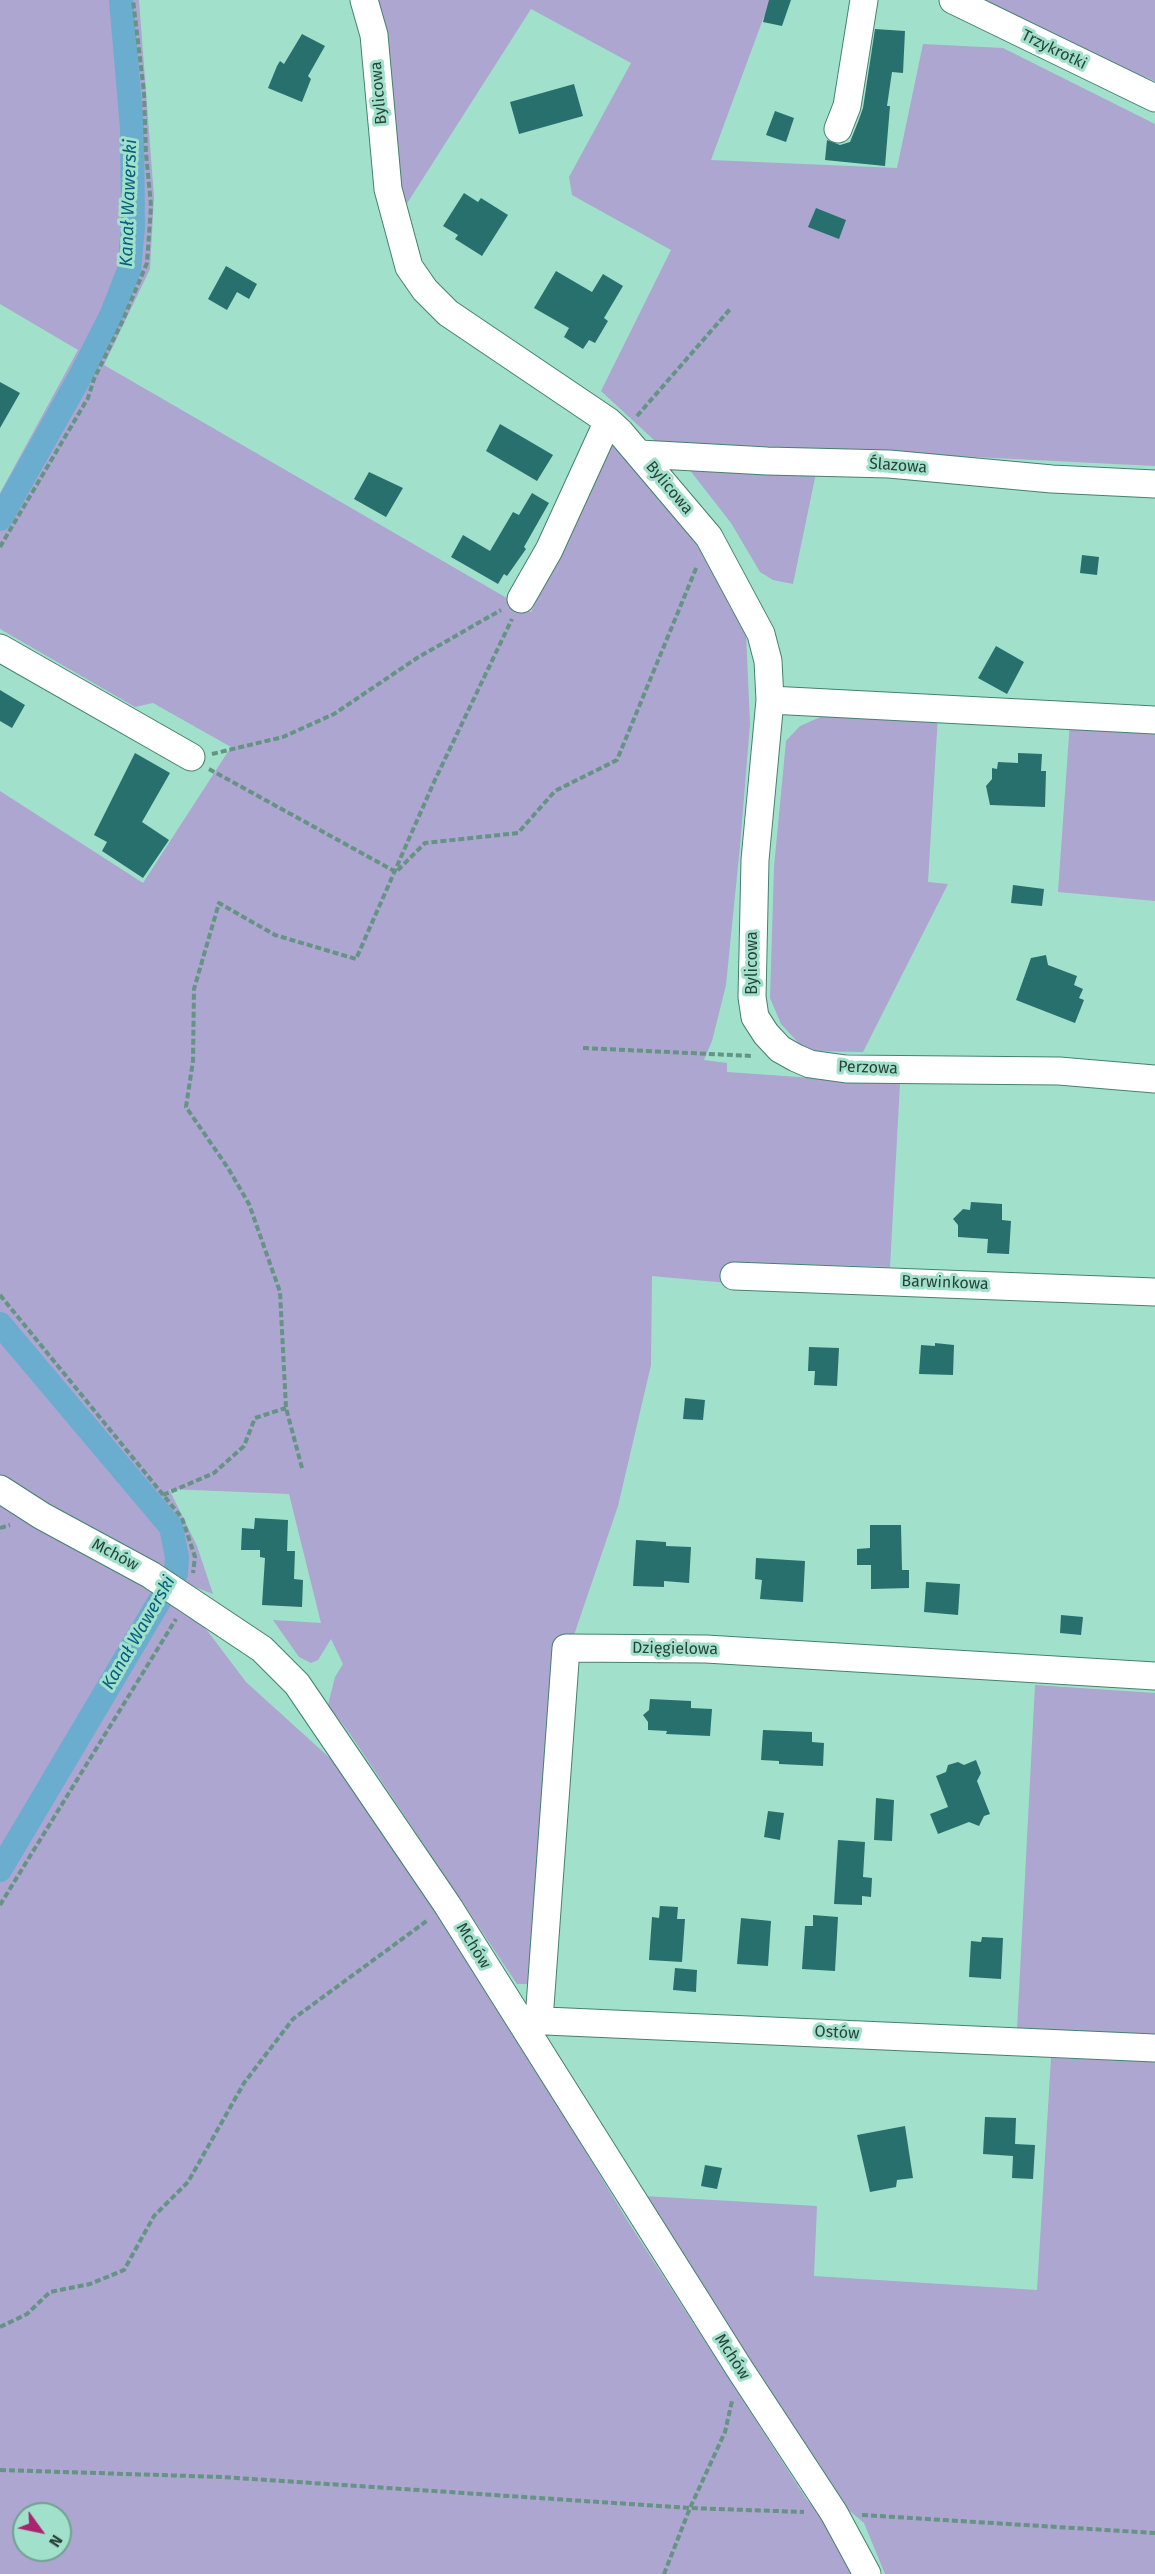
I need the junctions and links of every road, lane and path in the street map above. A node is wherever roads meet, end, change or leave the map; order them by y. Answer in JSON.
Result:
{"nodes":[{"id":1,"x":133,"y":0,"type":"edge"},
{"id":2,"x":364,"y":0,"type":"edge"},
{"id":3,"x":864,"y":0,"type":"edge"},
{"id":4,"x":953,"y":0,"type":"edge"},
{"id":5,"x":1155,"y":98,"type":"edge"},
{"id":6,"x":838,"y":129,"type":"dead end"},
{"id":7,"x":731,"y":308,"type":"dead end"},
{"id":8,"x":614,"y":427,"type":"junction"},
{"id":9,"x":640,"y":454,"type":"junction"},
{"id":10,"x":1155,"y":484,"type":"edge"},
{"id":11,"x":709,"y":537,"type":"junction"},
{"id":12,"x":0,"y":547,"type":"edge"},
{"id":13,"x":521,"y":598,"type":"junction"},
{"id":14,"x":0,"y":648,"type":"edge"},
{"id":15,"x":770,"y":700,"type":"junction"},
{"id":16,"x":1155,"y":720,"type":"edge"},
{"id":17,"x":191,"y":758,"type":"junction"},
{"id":18,"x":396,"y":872,"type":"junction"},
{"id":19,"x":583,"y":1048,"type":"dead end"},
{"id":20,"x":796,"y":1058,"type":"junction"},
{"id":21,"x":1155,"y":1079,"type":"edge"},
{"id":22,"x":734,"y":1276,"type":"dead end"},
{"id":23,"x":1155,"y":1292,"type":"edge"},
{"id":24,"x":0,"y":1295,"type":"edge"},
{"id":25,"x":286,"y":1408,"type":"junction"},
{"id":26,"x":302,"y":1468,"type":"dead end"},
{"id":27,"x":0,"y":1489,"type":"edge"},
{"id":28,"x":163,"y":1495,"type":"junction"},
{"id":29,"x":188,"y":1599,"type":"junction"},
{"id":30,"x":1155,"y":1676,"type":"edge"},
{"id":31,"x":0,"y":1905,"type":"edge"},
{"id":32,"x":448,"y":1906,"type":"junction"},
{"id":33,"x":529,"y":2020,"type":"junction"},
{"id":34,"x":1155,"y":2048,"type":"edge"},
{"id":35,"x":0,"y":2327,"type":"edge"},
{"id":36,"x":739,"y":2368,"type":"junction"},
{"id":37,"x":0,"y":2470,"type":"edge"},
{"id":38,"x":690,"y":2508,"type":"junction"},
{"id":39,"x":834,"y":2513,"type":"junction"},
{"id":40,"x":1155,"y":2533,"type":"edge"},
{"id":41,"x":664,"y":2574,"type":"edge"},
{"id":42,"x":867,"y":2574,"type":"edge"}],
"edges":[{"from":1,"to":12,"type":"path"},
{"from":2,"to":8,"type":"street","name":"Bylicowa"},
{"from":3,"to":6,"type":"street"},
{"from":4,"to":5,"type":"street","name":"Trzykrotki"},
{"from":7,"to":8,"type":"path"},
{"from":8,"to":9,"type":"street","name":"Bylicowa"},
{"from":8,"to":13,"type":"street"},
{"from":9,"to":10,"type":"street","name":"Ślazowa"},
{"from":9,"to":11,"type":"street","name":"Bylicowa"},
{"from":11,"to":15,"type":"street","name":"Bylicowa"},
{"from":11,"to":18,"type":"path"},
{"from":13,"to":17,"type":"path"},
{"from":13,"to":18,"type":"path"},
{"from":14,"to":17,"type":"street"},
{"from":15,"to":16,"type":"street"},
{"from":15,"to":20,"type":"street","name":"Bylicowa"},
{"from":17,"to":18,"type":"path"},
{"from":18,"to":25,"type":"path"},
{"from":19,"to":20,"type":"path"},
{"from":20,"to":21,"type":"street","name":"Perzowa"},
{"from":22,"to":23,"type":"street","name":"Barwinkowa"},
{"from":24,"to":28,"type":"path"},
{"from":25,"to":26,"type":"path"},
{"from":25,"to":28,"type":"path"},
{"from":27,"to":29,"type":"street","name":"Mchów"},
{"from":28,"to":29,"type":"path"},
{"from":29,"to":31,"type":"path"},
{"from":29,"to":32,"type":"street","name":"Mchów"},
{"from":30,"to":33,"type":"street","name":"Dzięgielowa"},
{"from":32,"to":33,"type":"street","name":"Mchów"},
{"from":32,"to":35,"type":"path"},
{"from":33,"to":34,"type":"street","name":"Ostów"},
{"from":33,"to":36,"type":"street","name":"Mchów"},
{"from":36,"to":38,"type":"path"},
{"from":36,"to":39,"type":"street","name":"Mchów"},
{"from":37,"to":38,"type":"path"},
{"from":38,"to":39,"type":"path"},
{"from":38,"to":41,"type":"path"},
{"from":39,"to":40,"type":"path"},
{"from":39,"to":42,"type":"street","name":"Mchów"}]}
